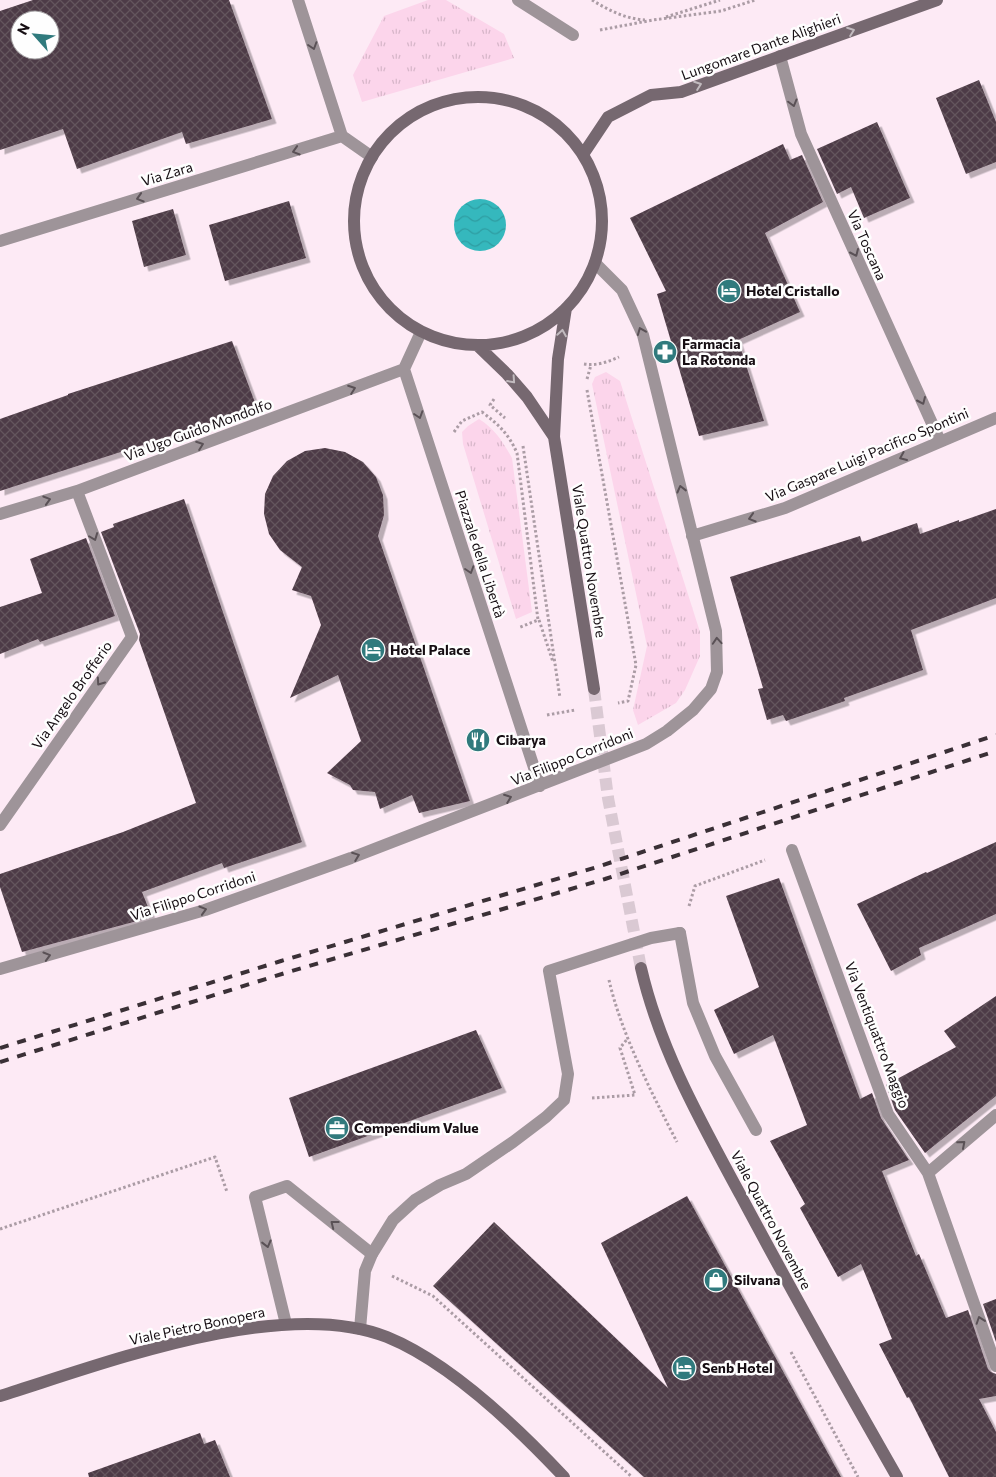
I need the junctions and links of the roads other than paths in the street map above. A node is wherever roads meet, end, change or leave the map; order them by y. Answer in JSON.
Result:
{"nodes":[{"id":1,"x":298,"y":0,"type":"edge"},
{"id":2,"x":518,"y":0,"type":"edge"},
{"id":3,"x":937,"y":0,"type":"edge"},
{"id":4,"x":572,"y":35,"type":"road end"},
{"id":5,"x":780,"y":56,"type":"junction"},
{"id":6,"x":342,"y":136,"type":"junction"},
{"id":7,"x":584,"y":153,"type":"junction"},
{"id":8,"x":372,"y":157,"type":"junction"},
{"id":9,"x":0,"y":241,"type":"edge"},
{"id":10,"x":595,"y":263,"type":"junction"},
{"id":11,"x":566,"y":308,"type":"junction"},
{"id":12,"x":421,"y":332,"type":"junction"},
{"id":13,"x":478,"y":346,"type":"junction"},
{"id":14,"x":404,"y":369,"type":"junction"},
{"id":15,"x":996,"y":418,"type":"edge"},
{"id":16,"x":554,"y":437,"type":"junction"},
{"id":17,"x":940,"y":441,"type":"junction"},
{"id":18,"x":76,"y":491,"type":"junction"},
{"id":19,"x":0,"y":514,"type":"edge"},
{"id":20,"x":692,"y":536,"type":"junction"},
{"id":21,"x":594,"y":688,"type":"tunnel mouth"},
{"id":22,"x":540,"y":786,"type":"junction"},
{"id":23,"x":0,"y":825,"type":"edge"},
{"id":24,"x":792,"y":850,"type":"road end"},
{"id":25,"x":641,"y":968,"type":"tunnel mouth"},
{"id":26,"x":0,"y":969,"type":"edge"},
{"id":27,"x":996,"y":1115,"type":"edge"},
{"id":28,"x":756,"y":1130,"type":"dead end"},
{"id":29,"x":928,"y":1173,"type":"junction"},
{"id":30,"x":372,"y":1254,"type":"junction"},
{"id":31,"x":286,"y":1324,"type":"junction"},
{"id":32,"x":360,"y":1329,"type":"junction"},
{"id":33,"x":996,"y":1366,"type":"edge"},
{"id":34,"x":0,"y":1396,"type":"edge"},
{"id":35,"x":564,"y":1477,"type":"edge"},
{"id":36,"x":897,"y":1477,"type":"edge"}],
"edges":[{"from":1,"to":6,"type":"street","one_way":true},
{"from":2,"to":4,"type":"street"},
{"from":5,"to":3,"type":"street","name":"Lungomare Dante Alighieri","one_way":true},
{"from":7,"to":5,"type":"street","name":"Lungomare Dante Alighieri","one_way":true},
{"from":5,"to":17,"type":"street","name":"Via Toscana","one_way":true},
{"from":6,"to":8,"type":"street"},
{"from":6,"to":9,"type":"street","name":"Via Zara","one_way":true},
{"from":7,"to":8,"type":"street"},
{"from":7,"to":10,"type":"street"},
{"from":8,"to":12,"type":"street"},
{"from":10,"to":11,"type":"street"},
{"from":20,"to":10,"type":"street","name":"Via Filippo Corridoni","one_way":true},
{"from":11,"to":13,"type":"street"},
{"from":16,"to":11,"type":"street","name":"Viale Quattro Novembre","one_way":true},
{"from":12,"to":13,"type":"street"},
{"from":12,"to":14,"type":"street"},
{"from":13,"to":16,"type":"street","name":"Viale Quattro Novembre","one_way":true},
{"from":18,"to":14,"type":"street","name":"Via Ugo Guido Mondolfo","one_way":true},
{"from":14,"to":22,"type":"street","name":"Piazzale della Libertà","one_way":true},
{"from":15,"to":17,"type":"street","name":"Via Gaspare Luigi Pacifico Spontini"},
{"from":16,"to":21,"type":"street","name":"Viale Quattro Novembre"},
{"from":17,"to":20,"type":"street","name":"Via Gaspare Luigi Pacifico Spontini","one_way":true},
{"from":19,"to":18,"type":"street","name":"Via Ugo Guido Mondolfo","one_way":true},
{"from":18,"to":23,"type":"street","name":"Via Angelo Brofferio","one_way":true},
{"from":22,"to":20,"type":"street","name":"Via Filippo Corridoni","one_way":true},
{"from":26,"to":22,"type":"street","name":"Via Filippo Corridoni","one_way":true},
{"from":24,"to":29,"type":"street","name":"Via Ventiquattro Maggio"},
{"from":25,"to":36,"type":"street","name":"Viale Quattro Novembre"},
{"from":29,"to":27,"type":"street","one_way":true},
{"from":28,"to":30,"type":"street"},
{"from":33,"to":29,"type":"street","name":"Via Ventiquattro Maggio","one_way":true},
{"from":30,"to":31,"type":"street","one_way":true},
{"from":30,"to":32,"type":"street"},
{"from":31,"to":32,"type":"street","name":"Viale Pietro Bonopera"},
{"from":31,"to":34,"type":"street","name":"Viale Pietro Bonopera"},
{"from":32,"to":35,"type":"street","name":"Viale Pietro Bonopera"}]}
